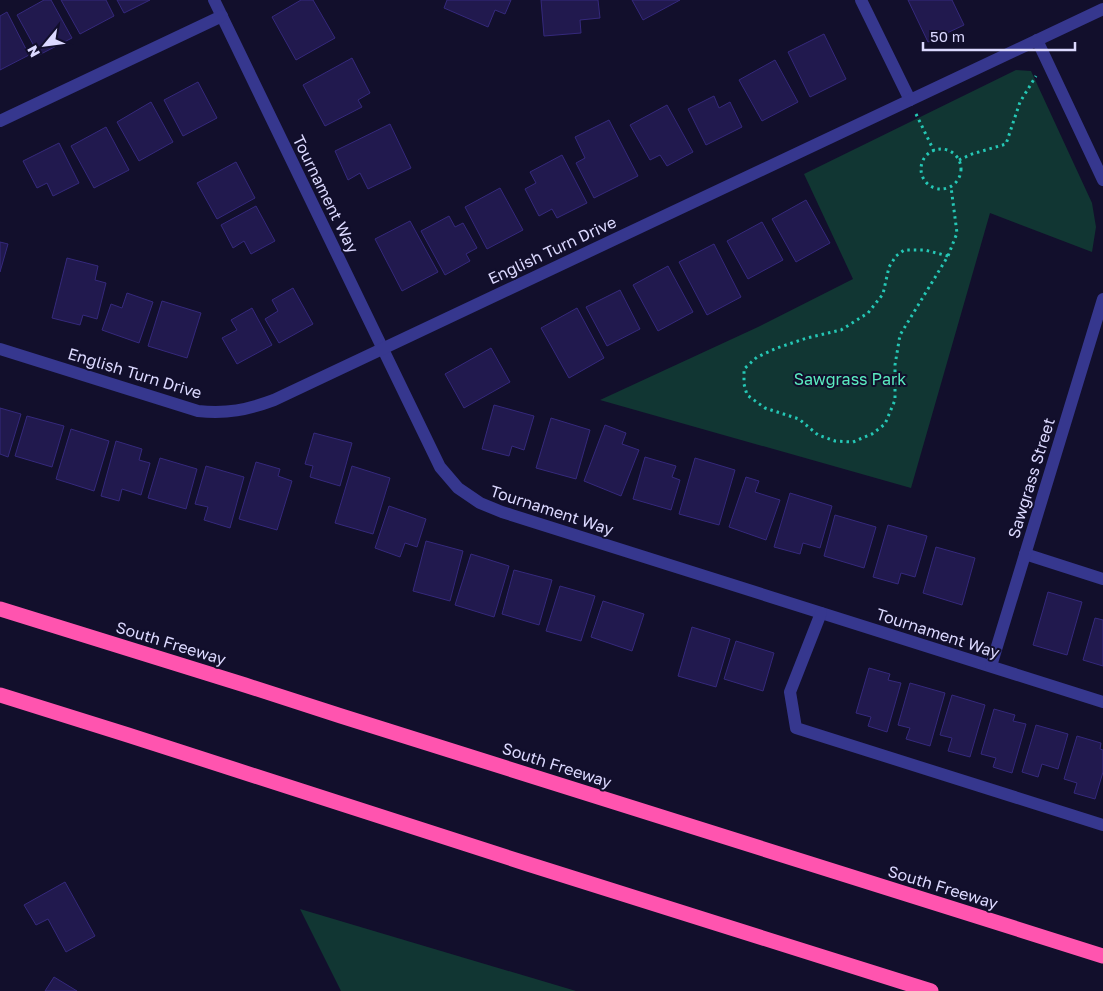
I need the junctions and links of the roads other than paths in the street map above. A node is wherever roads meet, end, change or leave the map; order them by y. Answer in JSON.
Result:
{"nodes":[{"id":1,"x":214,"y":0,"type":"edge"},
{"id":2,"x":862,"y":0,"type":"edge"},
{"id":3,"x":1103,"y":9,"type":"edge"},
{"id":4,"x":222,"y":16,"type":"junction"},
{"id":5,"x":1037,"y":40,"type":"junction"},
{"id":6,"x":910,"y":100,"type":"junction"},
{"id":7,"x":0,"y":120,"type":"edge"},
{"id":8,"x":1103,"y":180,"type":"edge"},
{"id":9,"x":1103,"y":299,"type":"edge"},
{"id":10,"x":0,"y":348,"type":"edge"},
{"id":11,"x":382,"y":348,"type":"junction"},
{"id":12,"x":1025,"y":554,"type":"junction"},
{"id":13,"x":1103,"y":578,"type":"edge"},
{"id":14,"x":0,"y":609,"type":"edge"},
{"id":15,"x":822,"y":613,"type":"junction"},
{"id":16,"x":991,"y":666,"type":"junction"},
{"id":17,"x":0,"y":695,"type":"edge"},
{"id":18,"x":1103,"y":702,"type":"edge"},
{"id":19,"x":1103,"y":825,"type":"edge"},
{"id":20,"x":1103,"y":956,"type":"edge"},
{"id":21,"x":931,"y":991,"type":"edge"}],
"edges":[{"from":1,"to":4,"type":"street","name":"Tournament Way"},
{"from":2,"to":6,"type":"street"},
{"from":3,"to":5,"type":"street","name":"English Turn Drive"},
{"from":4,"to":7,"type":"street"},
{"from":4,"to":11,"type":"street","name":"Tournament Way"},
{"from":5,"to":6,"type":"street","name":"English Turn Drive"},
{"from":5,"to":8,"type":"street"},
{"from":6,"to":11,"type":"street","name":"English Turn Drive"},
{"from":9,"to":12,"type":"street","name":"Sawgrass Street"},
{"from":10,"to":11,"type":"street","name":"English Turn Drive"},
{"from":11,"to":15,"type":"street","name":"Tournament Way"},
{"from":12,"to":13,"type":"street"},
{"from":12,"to":16,"type":"street","name":"Sawgrass Street"},
{"from":14,"to":20,"type":"highway","name":"South Freeway"},
{"from":15,"to":16,"type":"street","name":"Tournament Way"},
{"from":15,"to":19,"type":"street"},
{"from":16,"to":18,"type":"street","name":"Tournament Way"},
{"from":17,"to":21,"type":"highway"}]}
